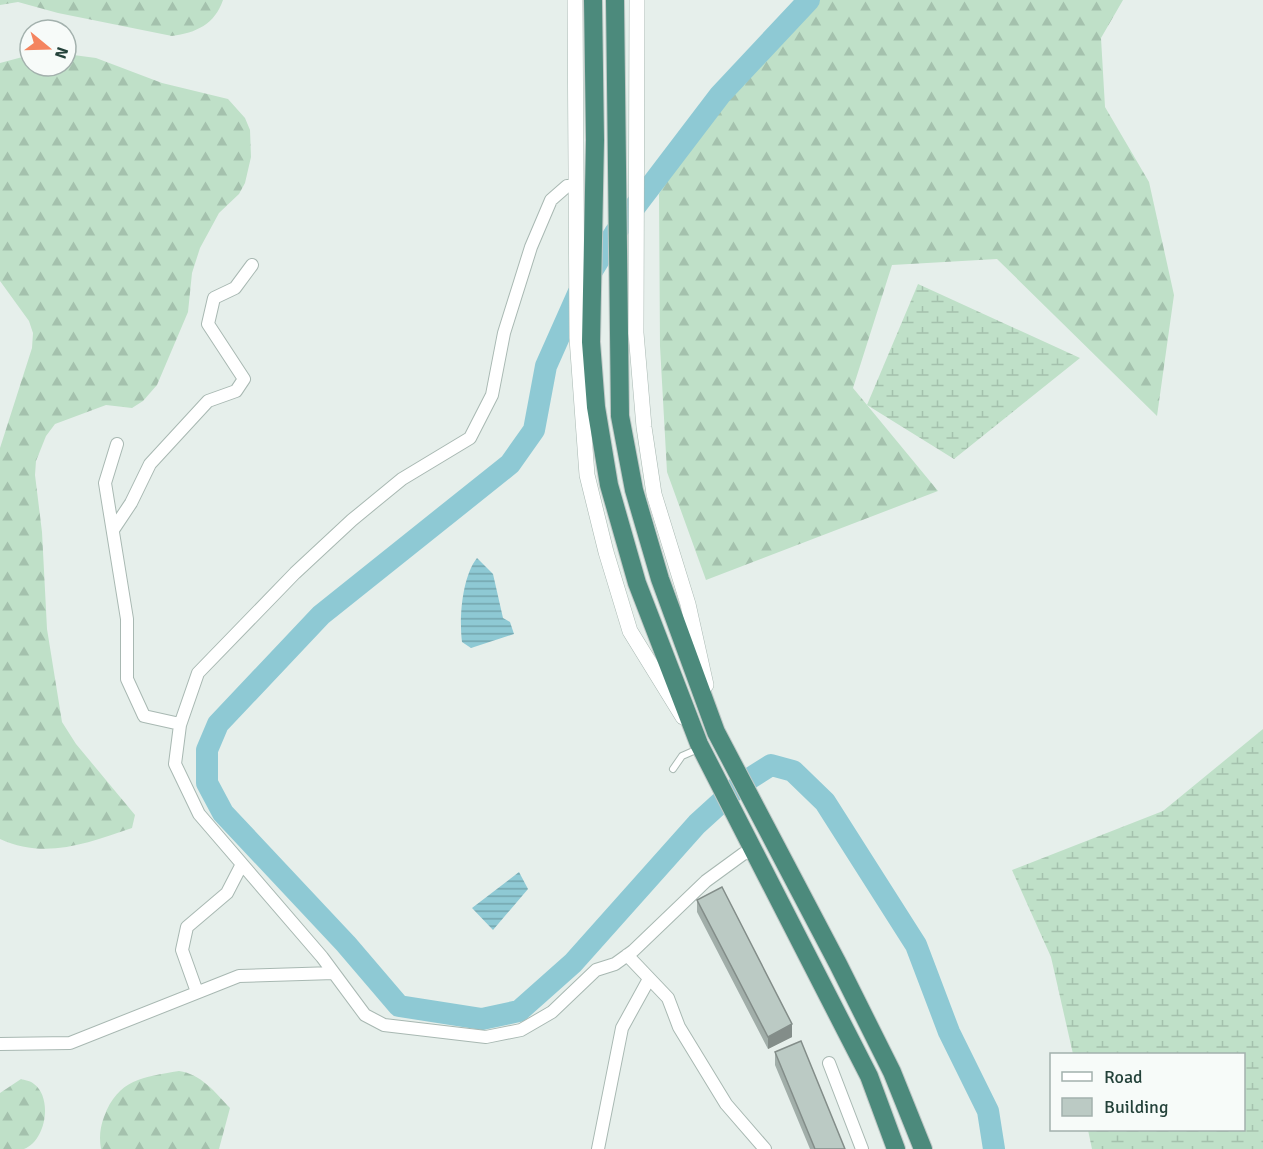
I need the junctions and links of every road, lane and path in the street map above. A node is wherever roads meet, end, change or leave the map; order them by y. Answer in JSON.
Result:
{"nodes":[{"id":1,"x":575,"y":0,"type":"edge"},
{"id":2,"x":593,"y":0,"type":"edge"},
{"id":3,"x":615,"y":0,"type":"edge"},
{"id":4,"x":637,"y":0,"type":"edge"},
{"id":5,"x":574,"y":186,"type":"junction"},
{"id":6,"x":252,"y":265,"type":"dead end"},
{"id":7,"x":584,"y":340,"type":"junction"},
{"id":8,"x":117,"y":444,"type":"dead end"},
{"id":9,"x":113,"y":530,"type":"junction"},
{"id":10,"x":180,"y":724,"type":"junction"},
{"id":11,"x":716,"y":732,"type":"junction"},
{"id":12,"x":700,"y":746,"type":"junction"},
{"id":13,"x":673,"y":769,"type":"dead end"},
{"id":14,"x":752,"y":851,"type":"junction"},
{"id":15,"x":242,"y":864,"type":"junction"},
{"id":16,"x":627,"y":955,"type":"junction"},
{"id":17,"x":334,"y":973,"type":"junction"},
{"id":18,"x":649,"y":979,"type":"junction"},
{"id":19,"x":198,"y":992,"type":"junction"},
{"id":20,"x":0,"y":1044,"type":"edge"},
{"id":21,"x":828,"y":1063,"type":"dead end"},
{"id":22,"x":598,"y":1149,"type":"edge"},
{"id":23,"x":765,"y":1149,"type":"edge"},
{"id":24,"x":862,"y":1149,"type":"edge"},
{"id":25,"x":896,"y":1149,"type":"edge"},
{"id":26,"x":923,"y":1149,"type":"edge"}],
"edges":[{"from":1,"to":5,"type":"street"},
{"from":2,"to":7,"type":"highway"},
{"from":3,"to":11,"type":"highway"},
{"from":4,"to":11,"type":"street"},
{"from":5,"to":7,"type":"street"},
{"from":5,"to":10,"type":"street"},
{"from":6,"to":9,"type":"street"},
{"from":7,"to":12,"type":"highway"},
{"from":8,"to":9,"type":"street"},
{"from":9,"to":10,"type":"street"},
{"from":10,"to":15,"type":"street"},
{"from":11,"to":26,"type":"highway"},
{"from":12,"to":13,"type":"lane"},
{"from":12,"to":14,"type":"highway"},
{"from":14,"to":16,"type":"street"},
{"from":14,"to":25,"type":"highway"},
{"from":15,"to":17,"type":"street"},
{"from":15,"to":19,"type":"street"},
{"from":16,"to":17,"type":"street"},
{"from":16,"to":18,"type":"street"},
{"from":17,"to":19,"type":"street"},
{"from":18,"to":22,"type":"street"},
{"from":18,"to":23,"type":"street"},
{"from":19,"to":20,"type":"street"},
{"from":21,"to":24,"type":"street"}]}
